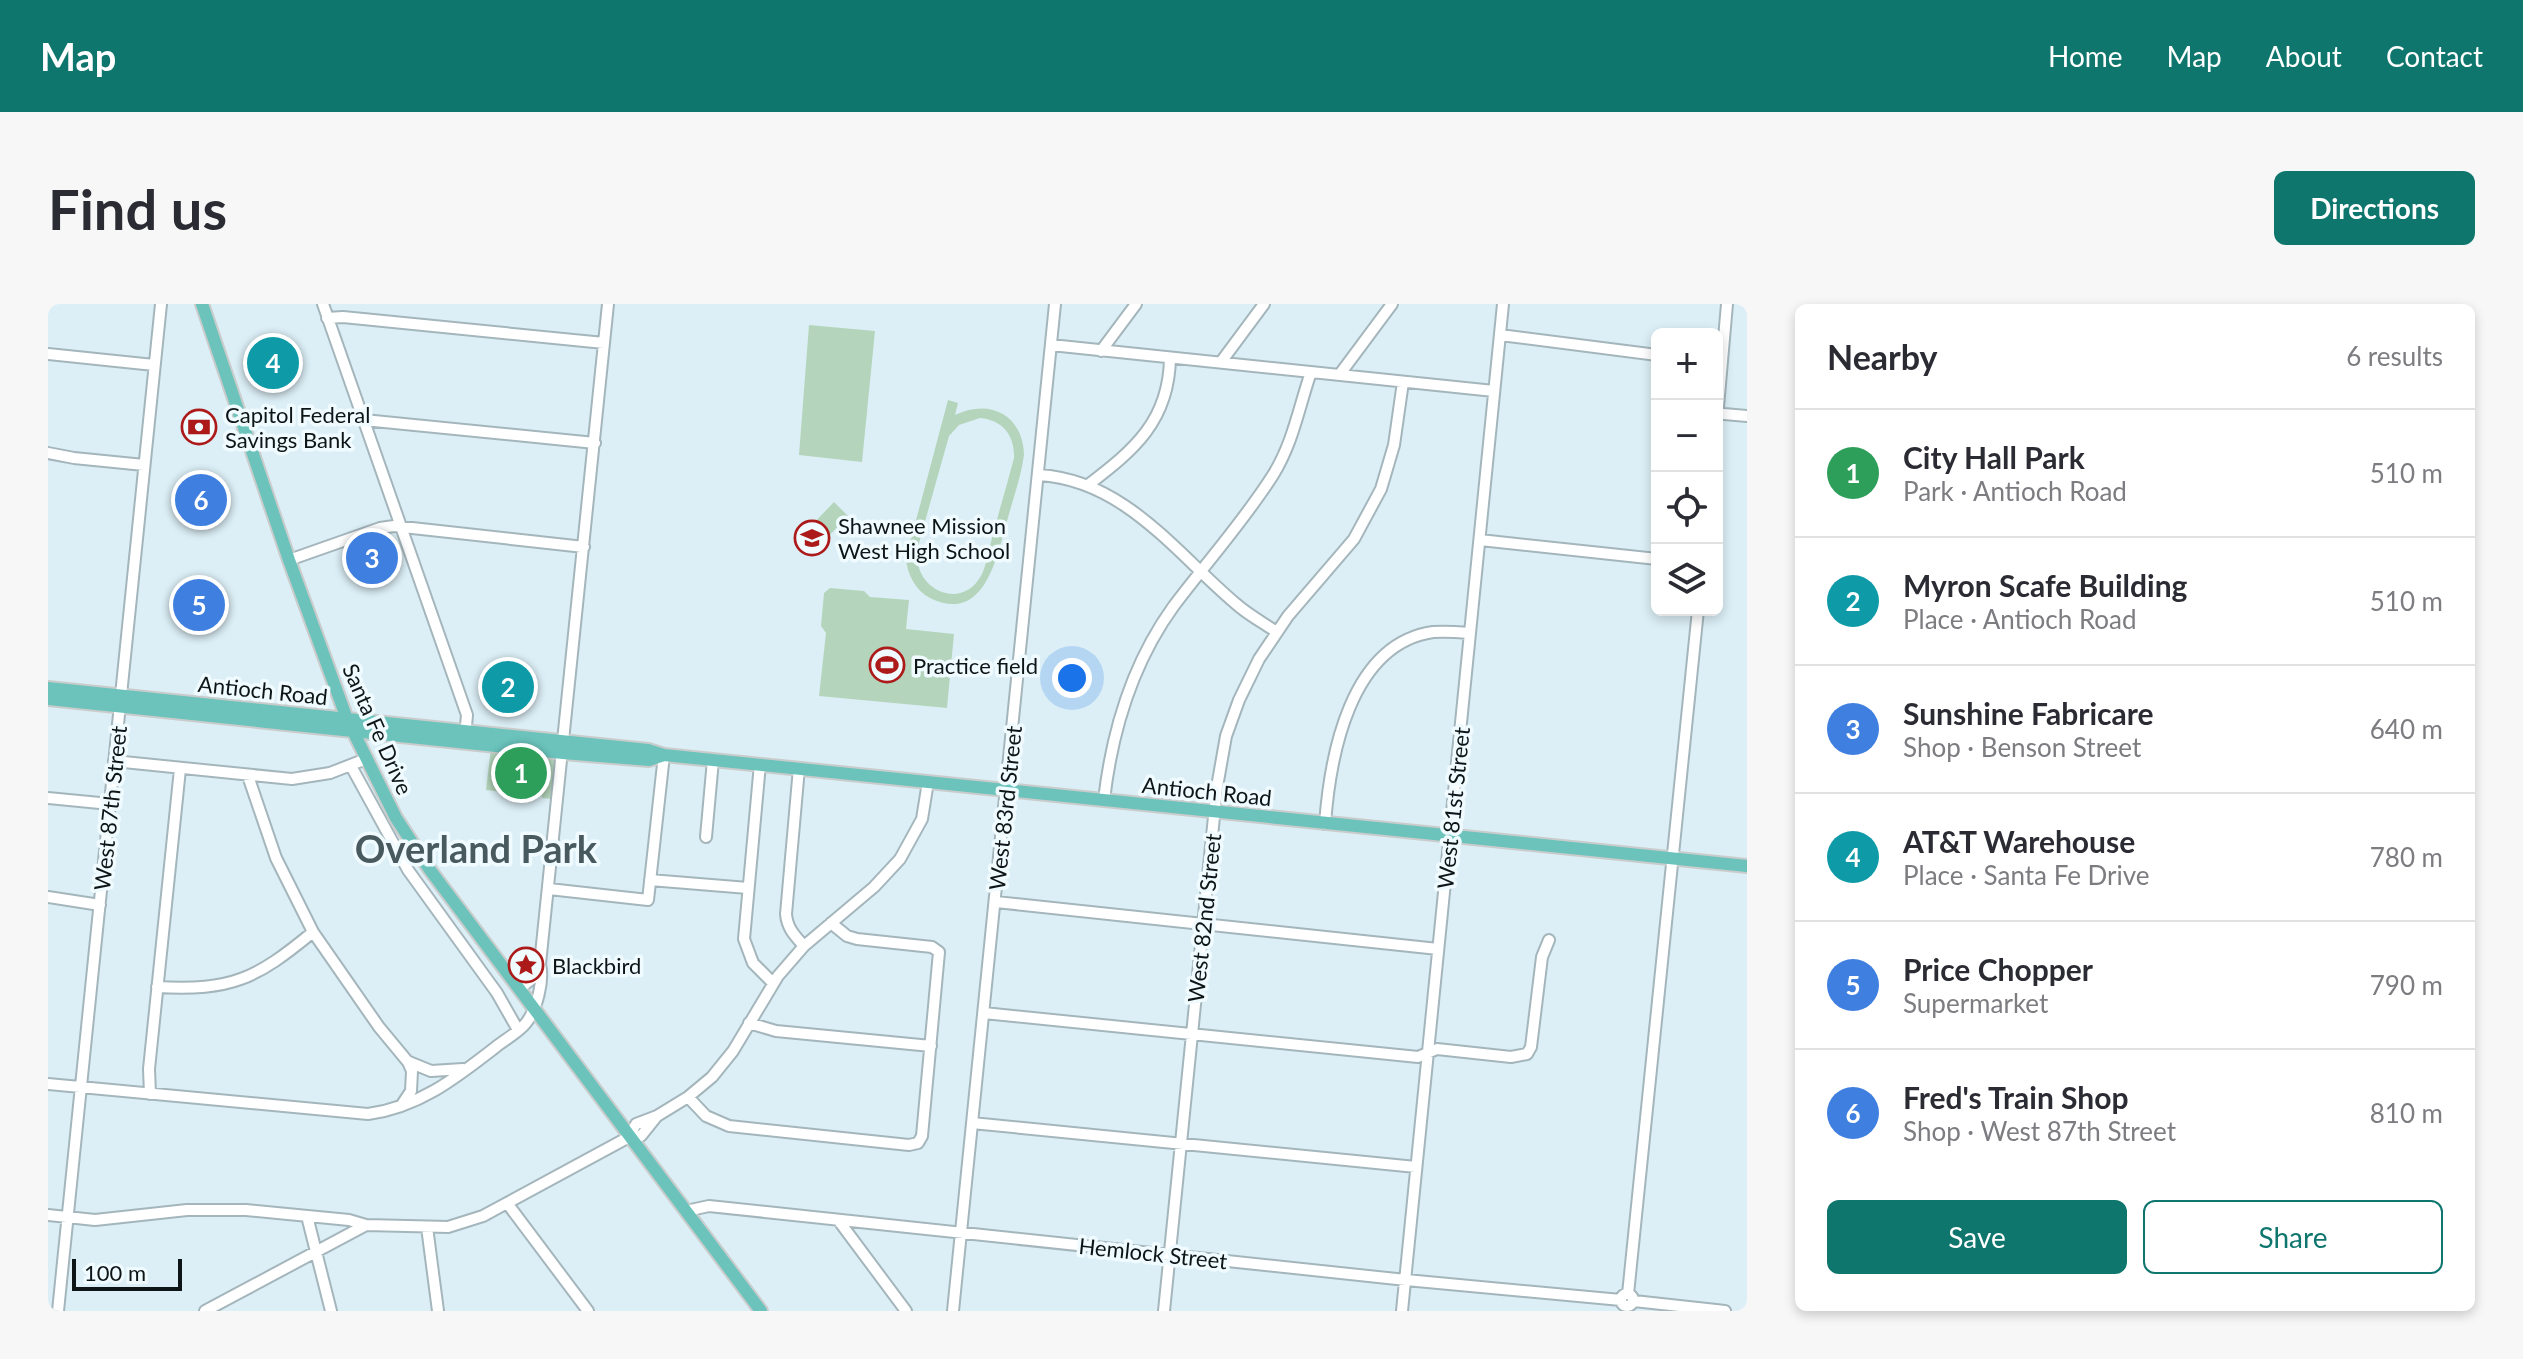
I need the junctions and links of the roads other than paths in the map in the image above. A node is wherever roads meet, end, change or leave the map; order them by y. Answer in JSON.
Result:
{"nodes":[{"id":1,"x":161,"y":304,"type":"edge"},
{"id":2,"x":202,"y":304,"type":"edge"},
{"id":3,"x":323,"y":304,"type":"edge"},
{"id":4,"x":608,"y":304,"type":"edge"},
{"id":5,"x":1055,"y":304,"type":"edge"},
{"id":6,"x":1136,"y":304,"type":"edge"},
{"id":7,"x":1264,"y":304,"type":"edge"},
{"id":8,"x":1392,"y":304,"type":"edge"},
{"id":9,"x":1503,"y":304,"type":"edge"},
{"id":10,"x":1727,"y":304,"type":"edge"},
{"id":11,"x":327,"y":318,"type":"junction"},
{"id":12,"x":1723,"y":334,"type":"edge"},
{"id":13,"x":1500,"y":335,"type":"junction"},
{"id":14,"x":604,"y":343,"type":"junction"},
{"id":15,"x":1051,"y":345,"type":"junction"},
{"id":16,"x":1101,"y":351,"type":"junction"},
{"id":17,"x":48,"y":354,"type":"edge"},
{"id":18,"x":1651,"y":354,"type":"edge"},
{"id":19,"x":1170,"y":358,"type":"junction"},
{"id":20,"x":1221,"y":362,"type":"junction"},
{"id":21,"x":154,"y":365,"type":"junction"},
{"id":22,"x":1311,"y":372,"type":"junction"},
{"id":23,"x":1340,"y":374,"type":"junction"},
{"id":24,"x":1403,"y":382,"type":"junction"},
{"id":25,"x":1494,"y":391,"type":"junction"},
{"id":26,"x":1723,"y":413,"type":"edge"},
{"id":27,"x":1747,"y":416,"type":"edge"},
{"id":28,"x":364,"y":420,"type":"junction"},
{"id":29,"x":595,"y":443,"type":"junction"},
{"id":30,"x":48,"y":453,"type":"edge"},
{"id":31,"x":144,"y":465,"type":"junction"},
{"id":32,"x":1039,"y":475,"type":"junction"},
{"id":33,"x":1088,"y":485,"type":"junction"},
{"id":34,"x":403,"y":528,"type":"junction"},
{"id":35,"x":1480,"y":540,"type":"junction"},
{"id":36,"x":584,"y":547,"type":"junction"},
{"id":37,"x":1651,"y":558,"type":"edge"},
{"id":38,"x":289,"y":560,"type":"junction"},
{"id":39,"x":1201,"y":570,"type":"junction"},
{"id":40,"x":1697,"y":616,"type":"edge"},
{"id":41,"x":1275,"y":631,"type":"junction"},
{"id":42,"x":1470,"y":633,"type":"junction"},
{"id":43,"x":48,"y":688,"type":"edge"},
{"id":44,"x":48,"y":699,"type":"edge"},
{"id":45,"x":121,"y":702,"type":"junction"},
{"id":46,"x":350,"y":724,"type":"junction"},
{"id":47,"x":465,"y":736,"type":"junction"},
{"id":48,"x":563,"y":747,"type":"junction"},
{"id":49,"x":664,"y":755,"type":"junction"},
{"id":50,"x":366,"y":759,"type":"junction"},
{"id":51,"x":713,"y":760,"type":"junction"},
{"id":52,"x":114,"y":761,"type":"junction"},
{"id":53,"x":760,"y":764,"type":"junction"},
{"id":54,"x":351,"y":766,"type":"junction"},
{"id":55,"x":799,"y":768,"type":"junction"},
{"id":56,"x":180,"y":769,"type":"junction"},
{"id":57,"x":248,"y":776,"type":"junction"},
{"id":58,"x":928,"y":782,"type":"junction"},
{"id":59,"x":1007,"y":790,"type":"junction"},
{"id":60,"x":48,"y":798,"type":"edge"},
{"id":61,"x":1104,"y":800,"type":"junction"},
{"id":62,"x":110,"y":804,"type":"junction"},
{"id":63,"x":1214,"y":812,"type":"junction"},
{"id":64,"x":1325,"y":824,"type":"junction"},
{"id":65,"x":1450,"y":836,"type":"junction"},
{"id":66,"x":706,"y":837,"type":"dead end"},
{"id":67,"x":1673,"y":859,"type":"junction"},
{"id":68,"x":1747,"y":866,"type":"edge"},
{"id":69,"x":650,"y":880,"type":"junction"},
{"id":70,"x":748,"y":888,"type":"junction"},
{"id":71,"x":549,"y":889,"type":"junction"},
{"id":72,"x":48,"y":897,"type":"edge"},
{"id":73,"x":996,"y":902,"type":"junction"},
{"id":74,"x":100,"y":905,"type":"junction"},
{"id":75,"x":831,"y":923,"type":"junction"},
{"id":76,"x":1203,"y":923,"type":"junction"},
{"id":77,"x":313,"y":932,"type":"junction"},
{"id":78,"x":1549,"y":940,"type":"dead end"},
{"id":79,"x":804,"y":946,"type":"junction"},
{"id":80,"x":1438,"y":949,"type":"junction"},
{"id":81,"x":540,"y":964,"type":"junction"},
{"id":82,"x":773,"y":983,"type":"junction"},
{"id":83,"x":157,"y":987,"type":"junction"},
{"id":84,"x":519,"y":989,"type":"junction"},
{"id":85,"x":533,"y":1008,"type":"junction"},
{"id":86,"x":984,"y":1013,"type":"junction"},
{"id":87,"x":749,"y":1023,"type":"junction"},
{"id":88,"x":518,"y":1030,"type":"junction"},
{"id":89,"x":1193,"y":1034,"type":"junction"},
{"id":90,"x":931,"y":1046,"type":"junction"},
{"id":91,"x":1428,"y":1053,"type":"junction"},
{"id":92,"x":408,"y":1062,"type":"junction"},
{"id":93,"x":465,"y":1069,"type":"junction"},
{"id":94,"x":48,"y":1084,"type":"edge"},
{"id":95,"x":81,"y":1087,"type":"junction"},
{"id":96,"x":150,"y":1094,"type":"junction"},
{"id":97,"x":688,"y":1097,"type":"junction"},
{"id":98,"x":400,"y":1107,"type":"junction"},
{"id":99,"x":972,"y":1123,"type":"junction"},
{"id":100,"x":629,"y":1137,"type":"junction"},
{"id":101,"x":1181,"y":1144,"type":"junction"},
{"id":102,"x":1416,"y":1167,"type":"junction"},
{"id":103,"x":507,"y":1203,"type":"junction"},
{"id":104,"x":686,"y":1211,"type":"junction"},
{"id":105,"x":48,"y":1215,"type":"edge"},
{"id":106,"x":307,"y":1216,"type":"junction"},
{"id":107,"x":67,"y":1217,"type":"junction"},
{"id":108,"x":839,"y":1221,"type":"junction"},
{"id":109,"x":366,"y":1225,"type":"junction"},
{"id":110,"x":427,"y":1227,"type":"junction"},
{"id":111,"x":961,"y":1233,"type":"junction"},
{"id":112,"x":315,"y":1252,"type":"junction"},
{"id":113,"x":1170,"y":1254,"type":"junction"},
{"id":114,"x":1406,"y":1280,"type":"junction"},
{"id":115,"x":1627,"y":1302,"type":"edge"},
{"id":116,"x":228,"y":1305,"type":"edge"},
{"id":117,"x":58,"y":1311,"type":"edge"},
{"id":118,"x":205,"y":1311,"type":"edge"},
{"id":119,"x":331,"y":1311,"type":"edge"},
{"id":120,"x":438,"y":1311,"type":"edge"},
{"id":121,"x":588,"y":1311,"type":"edge"},
{"id":122,"x":761,"y":1311,"type":"edge"},
{"id":123,"x":906,"y":1311,"type":"edge"},
{"id":124,"x":953,"y":1311,"type":"edge"},
{"id":125,"x":1164,"y":1311,"type":"edge"},
{"id":126,"x":1402,"y":1311,"type":"edge"},
{"id":127,"x":1725,"y":1311,"type":"edge"}],
"edges":[{"from":1,"to":21,"type":"street","name":"West 87th Street"},
{"from":2,"to":38,"type":"main road","name":"Santa Fe Drive"},
{"from":3,"to":11,"type":"street"},
{"from":4,"to":14,"type":"street"},
{"from":5,"to":15,"type":"street","name":"West 83rd Street"},
{"from":6,"to":16,"type":"street"},
{"from":7,"to":20,"type":"street"},
{"from":8,"to":23,"type":"street"},
{"from":9,"to":13,"type":"street","name":"West 81st Street"},
{"from":10,"to":12,"type":"street"},
{"from":11,"to":14,"type":"street"},
{"from":11,"to":28,"type":"street"},
{"from":13,"to":18,"type":"street"},
{"from":13,"to":25,"type":"street","name":"West 81st Street"},
{"from":14,"to":29,"type":"street"},
{"from":15,"to":16,"type":"street"},
{"from":15,"to":32,"type":"street","name":"West 83rd Street"},
{"from":16,"to":19,"type":"street"},
{"from":17,"to":21,"type":"street"},
{"from":19,"to":20,"type":"street"},
{"from":19,"to":33,"type":"street"},
{"from":20,"to":22,"type":"street"},
{"from":21,"to":31,"type":"street","name":"West 87th Street"},
{"from":22,"to":23,"type":"street"},
{"from":22,"to":39,"type":"street"},
{"from":23,"to":24,"type":"street"},
{"from":24,"to":25,"type":"street"},
{"from":24,"to":41,"type":"street","name":"West 82nd Street"},
{"from":25,"to":35,"type":"street","name":"West 81st Street"},
{"from":26,"to":27,"type":"street"},
{"from":28,"to":29,"type":"street"},
{"from":28,"to":34,"type":"street"},
{"from":29,"to":36,"type":"street"},
{"from":30,"to":31,"type":"street"},
{"from":31,"to":45,"type":"street","name":"West 87th Street"},
{"from":32,"to":33,"type":"street"},
{"from":32,"to":59,"type":"street","name":"West 83rd Street"},
{"from":33,"to":39,"type":"street"},
{"from":34,"to":36,"type":"street"},
{"from":34,"to":38,"type":"street"},
{"from":34,"to":47,"type":"street"},
{"from":35,"to":37,"type":"street"},
{"from":35,"to":42,"type":"street","name":"West 81st Street"},
{"from":36,"to":48,"type":"street"},
{"from":38,"to":46,"type":"main road","name":"Santa Fe Drive"},
{"from":39,"to":41,"type":"street"},
{"from":39,"to":61,"type":"street"},
{"from":40,"to":67,"type":"street"},
{"from":41,"to":63,"type":"street","name":"West 82nd Street"},
{"from":42,"to":64,"type":"street"},
{"from":42,"to":65,"type":"street","name":"West 81st Street"},
{"from":43,"to":45,"type":"main road","name":"Antioch Road"},
{"from":44,"to":45,"type":"main road","name":"Antioch Road"},
{"from":45,"to":46,"type":"main road","name":"Antioch Road"},
{"from":45,"to":52,"type":"street","name":"West 87th Street"},
{"from":46,"to":47,"type":"main road","name":"Antioch Road"},
{"from":46,"to":50,"type":"main road","name":"Santa Fe Drive"},
{"from":47,"to":48,"type":"main road","name":"Antioch Road"},
{"from":48,"to":49,"type":"main road","name":"Antioch Road"},
{"from":48,"to":71,"type":"street"},
{"from":49,"to":51,"type":"main road","name":"Antioch Road"},
{"from":49,"to":69,"type":"street"},
{"from":50,"to":54,"type":"street"},
{"from":50,"to":84,"type":"main road","name":"Santa Fe Drive"},
{"from":51,"to":53,"type":"main road","name":"Antioch Road"},
{"from":51,"to":66,"type":"street"},
{"from":52,"to":56,"type":"street"},
{"from":52,"to":62,"type":"street","name":"West 87th Street"},
{"from":53,"to":55,"type":"main road","name":"Antioch Road"},
{"from":53,"to":70,"type":"street"},
{"from":54,"to":57,"type":"street"},
{"from":54,"to":88,"type":"street"},
{"from":55,"to":58,"type":"main road","name":"Antioch Road"},
{"from":55,"to":79,"type":"street"},
{"from":56,"to":57,"type":"street"},
{"from":56,"to":83,"type":"street"},
{"from":57,"to":77,"type":"street"},
{"from":58,"to":59,"type":"main road","name":"Antioch Road"},
{"from":58,"to":75,"type":"street"},
{"from":59,"to":61,"type":"main road","name":"Antioch Road"},
{"from":59,"to":73,"type":"street","name":"West 83rd Street"},
{"from":60,"to":62,"type":"street"},
{"from":61,"to":63,"type":"main road","name":"Antioch Road"},
{"from":62,"to":74,"type":"street","name":"West 87th Street"},
{"from":63,"to":64,"type":"main road","name":"Antioch Road"},
{"from":63,"to":76,"type":"street","name":"West 82nd Street"},
{"from":64,"to":65,"type":"main road","name":"Antioch Road"},
{"from":65,"to":67,"type":"main road","name":"Antioch Road"},
{"from":65,"to":80,"type":"street","name":"West 81st Street"},
{"from":67,"to":68,"type":"main road","name":"Antioch Road"},
{"from":67,"to":115,"type":"street"},
{"from":69,"to":70,"type":"street"},
{"from":69,"to":71,"type":"street"},
{"from":70,"to":82,"type":"street"},
{"from":71,"to":81,"type":"street"},
{"from":72,"to":74,"type":"street"},
{"from":73,"to":76,"type":"street"},
{"from":73,"to":86,"type":"street","name":"West 83rd Street"},
{"from":74,"to":95,"type":"street","name":"West 87th Street"},
{"from":75,"to":79,"type":"street"},
{"from":75,"to":90,"type":"street"},
{"from":76,"to":80,"type":"street"},
{"from":76,"to":89,"type":"street","name":"West 82nd Street"},
{"from":77,"to":83,"type":"street"},
{"from":77,"to":92,"type":"street"},
{"from":78,"to":91,"type":"street"},
{"from":79,"to":82,"type":"street"},
{"from":80,"to":91,"type":"street","name":"West 81st Street"},
{"from":81,"to":84,"type":"street"},
{"from":81,"to":85,"type":"street"},
{"from":82,"to":87,"type":"street"},
{"from":83,"to":96,"type":"street"},
{"from":84,"to":85,"type":"main road","name":"Santa Fe Drive"},
{"from":85,"to":88,"type":"street"},
{"from":85,"to":100,"type":"main road","name":"Santa Fe Drive"},
{"from":86,"to":89,"type":"street"},
{"from":86,"to":99,"type":"street","name":"West 83rd Street"},
{"from":87,"to":90,"type":"street"},
{"from":87,"to":97,"type":"street"},
{"from":88,"to":93,"type":"street"},
{"from":89,"to":91,"type":"street"},
{"from":89,"to":101,"type":"street","name":"West 82nd Street"},
{"from":90,"to":97,"type":"street"},
{"from":91,"to":102,"type":"street","name":"West 81st Street"},
{"from":92,"to":93,"type":"street"},
{"from":92,"to":98,"type":"street"},
{"from":93,"to":98,"type":"street"},
{"from":94,"to":95,"type":"street"},
{"from":95,"to":96,"type":"street"},
{"from":95,"to":107,"type":"street","name":"West 87th Street"},
{"from":96,"to":98,"type":"street"},
{"from":97,"to":100,"type":"street"},
{"from":99,"to":101,"type":"street"},
{"from":99,"to":111,"type":"street","name":"West 83rd Street"},
{"from":100,"to":103,"type":"street"},
{"from":100,"to":104,"type":"main road","name":"Santa Fe Drive"},
{"from":101,"to":102,"type":"street"},
{"from":101,"to":113,"type":"street","name":"West 82nd Street"},
{"from":102,"to":114,"type":"street","name":"West 81st Street"},
{"from":103,"to":110,"type":"street"},
{"from":103,"to":121,"type":"street"},
{"from":104,"to":108,"type":"street","name":"Hemlock Street"},
{"from":104,"to":122,"type":"main road","name":"Santa Fe Drive"},
{"from":105,"to":107,"type":"street"},
{"from":106,"to":107,"type":"street"},
{"from":106,"to":109,"type":"street"},
{"from":106,"to":112,"type":"street"},
{"from":107,"to":117,"type":"street","name":"West 87th Street"},
{"from":108,"to":111,"type":"street","name":"Hemlock Street"},
{"from":108,"to":123,"type":"street"},
{"from":109,"to":110,"type":"street"},
{"from":109,"to":112,"type":"street"},
{"from":110,"to":120,"type":"street"},
{"from":111,"to":113,"type":"street","name":"Hemlock Street"},
{"from":111,"to":124,"type":"street","name":"West 83rd Street"},
{"from":112,"to":116,"type":"street"},
{"from":112,"to":119,"type":"street"},
{"from":113,"to":114,"type":"street","name":"Hemlock Street"},
{"from":113,"to":125,"type":"street","name":"West 82nd Street"},
{"from":114,"to":115,"type":"street","name":"Hemlock Street"},
{"from":114,"to":126,"type":"street","name":"West 81st Street"},
{"from":115,"to":127,"type":"street","name":"Hemlock Street"},
{"from":116,"to":118,"type":"street"}]}
